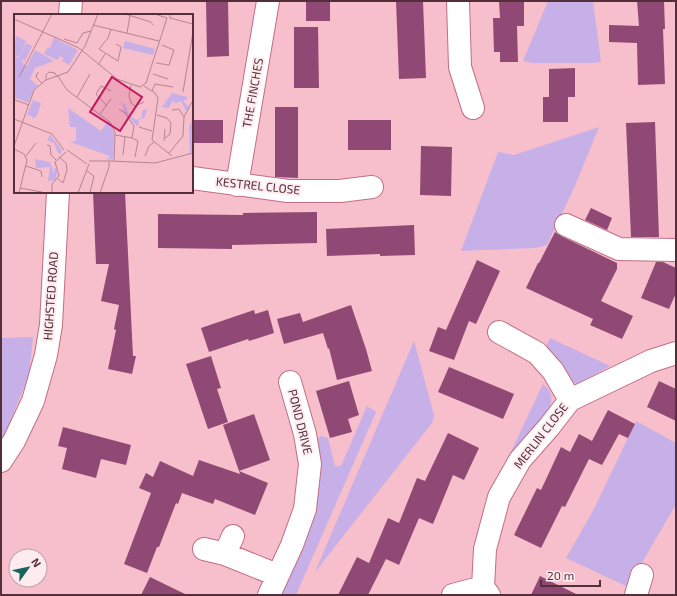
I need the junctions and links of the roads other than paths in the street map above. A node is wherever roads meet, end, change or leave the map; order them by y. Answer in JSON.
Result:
{"nodes":[{"id":1,"x":71,"y":1,"type":"edge"},
{"id":2,"x":268,"y":1,"type":"edge"},
{"id":3,"x":458,"y":1,"type":"edge"},
{"id":4,"x":70,"y":14,"type":"edge"},
{"id":5,"x":473,"y":108,"type":"dead end"},
{"id":6,"x":193,"y":178,"type":"edge"},
{"id":7,"x":237,"y":185,"type":"junction"},
{"id":8,"x":372,"y":187,"type":"dead end"},
{"id":9,"x":58,"y":193,"type":"edge"},
{"id":10,"x":566,"y":225,"type":"dead end"},
{"id":11,"x":676,"y":250,"type":"edge"},
{"id":12,"x":499,"y":332,"type":"dead end"},
{"id":13,"x":676,"y":353,"type":"edge"},
{"id":14,"x":290,"y":382,"type":"dead end"},
{"id":15,"x":570,"y":400,"type":"junction"},
{"id":16,"x":1,"y":461,"type":"edge"},
{"id":17,"x":204,"y":549,"type":"dead end"},
{"id":18,"x":277,"y":575,"type":"junction"},
{"id":19,"x":486,"y":591,"type":"edge"},
{"id":20,"x":269,"y":595,"type":"edge"},
{"id":21,"x":454,"y":595,"type":"edge"}],
"edges":[{"from":1,"to":4,"type":"street"},
{"from":2,"to":7,"type":"street","name":"THE FINCHES"},
{"from":3,"to":5,"type":"street"},
{"from":6,"to":7,"type":"street","name":"KESTREL CLOSE"},
{"from":7,"to":8,"type":"street","name":"KESTREL CLOSE"},
{"from":9,"to":16,"type":"street","name":"HIGHSTED ROAD"},
{"from":10,"to":11,"type":"street"},
{"from":12,"to":15,"type":"street","name":"MERLIN CLOSE"},
{"from":13,"to":15,"type":"street","name":"MERLIN CLOSE"},
{"from":14,"to":18,"type":"street","name":"POND DRIVE"},
{"from":15,"to":19,"type":"street","name":"MERLIN CLOSE"},
{"from":17,"to":18,"type":"street"},
{"from":18,"to":20,"type":"street","name":"POND DRIVE"},
{"from":19,"to":21,"type":"street","name":"MERLIN CLOSE"}]}
